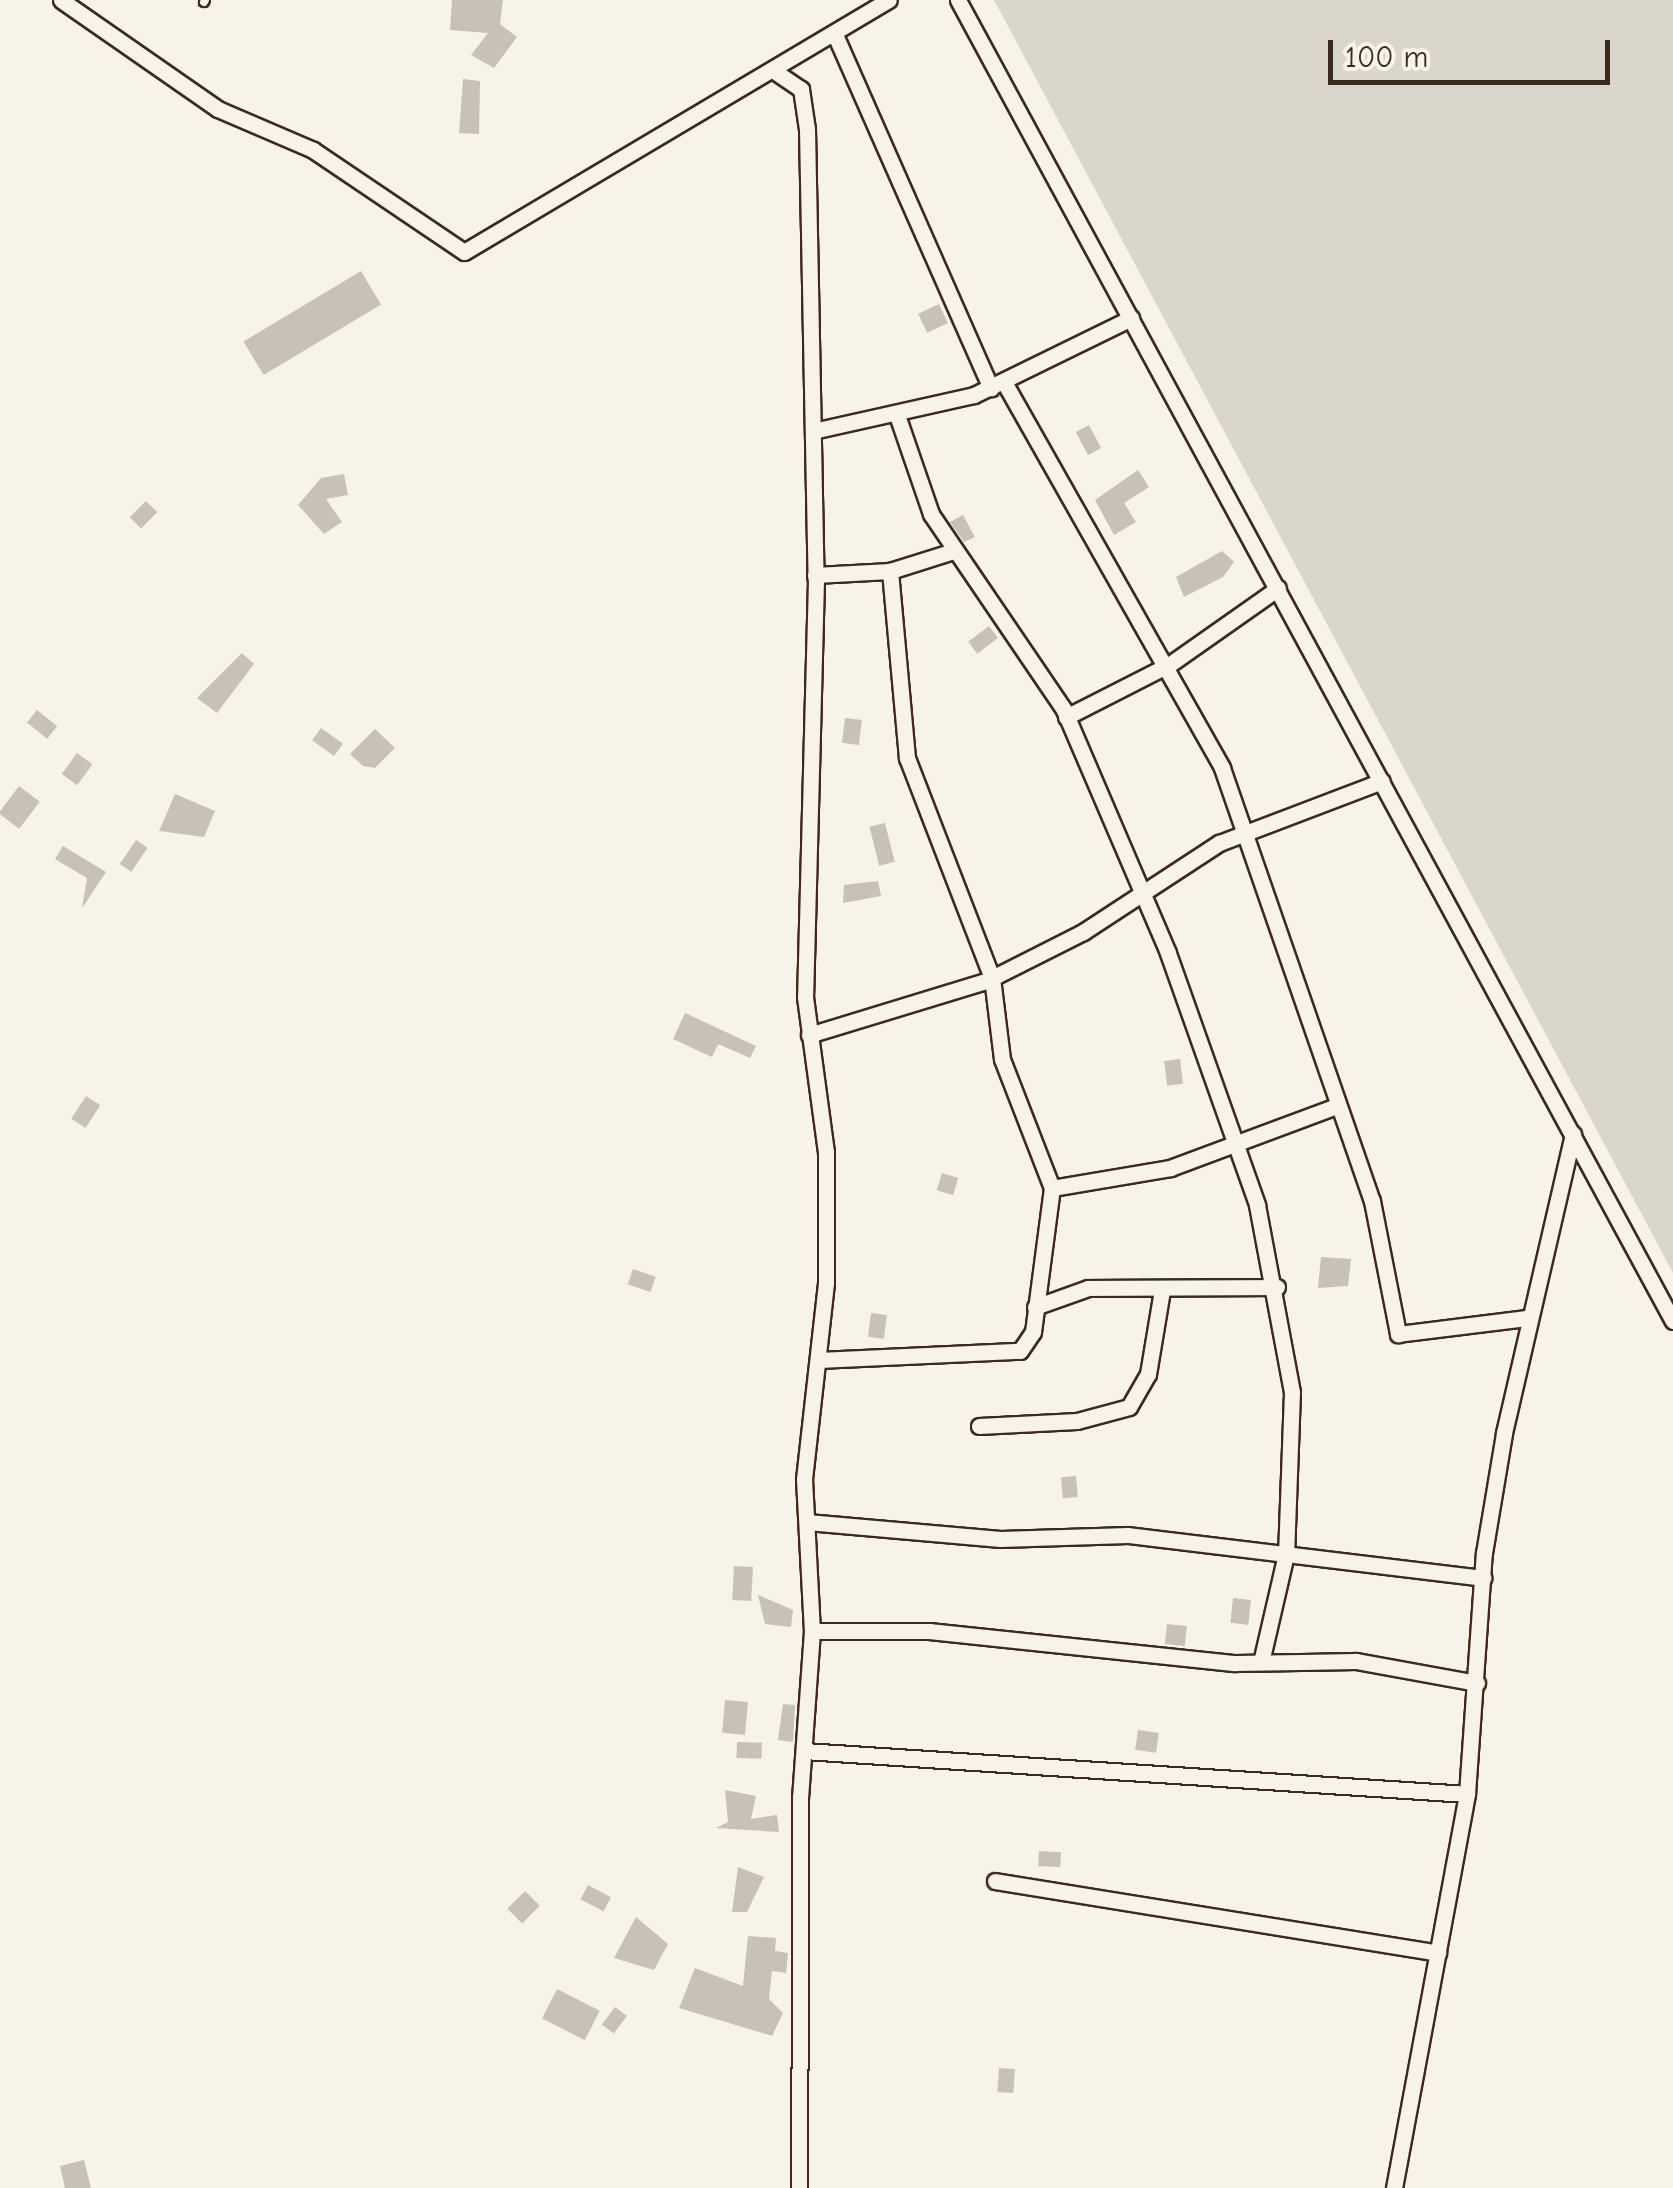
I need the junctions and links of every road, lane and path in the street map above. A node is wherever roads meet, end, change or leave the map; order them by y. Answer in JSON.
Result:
{"nodes":[{"id":1,"x":60,"y":0,"type":"edge"},
{"id":2,"x":890,"y":0,"type":"edge"},
{"id":3,"x":958,"y":0,"type":"edge"},
{"id":4,"x":836,"y":37,"type":"junction"},
{"id":5,"x":777,"y":73,"type":"junction"},
{"id":6,"x":1131,"y":318,"type":"junction"},
{"id":7,"x":997,"y":385,"type":"junction"},
{"id":8,"x":897,"y":415,"type":"junction"},
{"id":9,"x":813,"y":431,"type":"junction"},
{"id":10,"x":954,"y":551,"type":"junction"},
{"id":11,"x":890,"y":571,"type":"junction"},
{"id":12,"x":816,"y":575,"type":"junction"},
{"id":13,"x":1278,"y":588,"type":"junction"},
{"id":14,"x":1170,"y":664,"type":"junction"},
{"id":15,"x":1066,"y":717,"type":"junction"},
{"id":16,"x":1382,"y":781,"type":"junction"},
{"id":17,"x":1244,"y":831,"type":"junction"},
{"id":18,"x":1138,"y":890,"type":"junction"},
{"id":19,"x":992,"y":978,"type":"junction"},
{"id":20,"x":809,"y":1034,"type":"junction"},
{"id":21,"x":1337,"y":1106,"type":"junction"},
{"id":22,"x":1574,"y":1134,"type":"junction"},
{"id":23,"x":1234,"y":1147,"type":"junction"},
{"id":24,"x":1052,"y":1188,"type":"junction"},
{"id":25,"x":1277,"y":1287,"type":"junction"},
{"id":26,"x":1162,"y":1290,"type":"junction"},
{"id":27,"x":1035,"y":1307,"type":"junction"},
{"id":28,"x":1527,"y":1318,"type":"junction"},
{"id":29,"x":1673,"y":1320,"type":"edge"},
{"id":30,"x":818,"y":1360,"type":"junction"},
{"id":31,"x":979,"y":1426,"type":"dead end"},
{"id":32,"x":808,"y":1522,"type":"junction"},
{"id":33,"x":1286,"y":1554,"type":"junction"},
{"id":34,"x":1483,"y":1578,"type":"junction"},
{"id":35,"x":812,"y":1631,"type":"junction"},
{"id":36,"x":1261,"y":1662,"type":"junction"},
{"id":37,"x":1477,"y":1683,"type":"junction"},
{"id":38,"x":804,"y":1751,"type":"junction"},
{"id":39,"x":1467,"y":1794,"type":"junction"},
{"id":40,"x":994,"y":1881,"type":"dead end"},
{"id":41,"x":1438,"y":1953,"type":"junction"},
{"id":42,"x":799,"y":2188,"type":"edge"},
{"id":43,"x":1394,"y":2188,"type":"edge"}],
"edges":[{"from":1,"to":5,"type":"street"},
{"from":2,"to":4,"type":"street"},
{"from":3,"to":6,"type":"street"},
{"from":4,"to":5,"type":"street"},
{"from":4,"to":7,"type":"street"},
{"from":5,"to":9,"type":"street"},
{"from":6,"to":7,"type":"street"},
{"from":6,"to":13,"type":"street"},
{"from":7,"to":8,"type":"street"},
{"from":7,"to":14,"type":"street"},
{"from":8,"to":9,"type":"street"},
{"from":8,"to":10,"type":"street"},
{"from":9,"to":12,"type":"street"},
{"from":10,"to":11,"type":"street"},
{"from":10,"to":15,"type":"street"},
{"from":11,"to":12,"type":"street"},
{"from":11,"to":19,"type":"street"},
{"from":12,"to":20,"type":"street"},
{"from":13,"to":14,"type":"street"},
{"from":13,"to":16,"type":"street"},
{"from":14,"to":15,"type":"street"},
{"from":14,"to":17,"type":"street"},
{"from":15,"to":18,"type":"street"},
{"from":16,"to":17,"type":"street"},
{"from":16,"to":22,"type":"street"},
{"from":17,"to":18,"type":"street"},
{"from":17,"to":21,"type":"street"},
{"from":18,"to":19,"type":"street"},
{"from":18,"to":23,"type":"street"},
{"from":19,"to":20,"type":"street"},
{"from":19,"to":24,"type":"street"},
{"from":20,"to":30,"type":"street"},
{"from":21,"to":23,"type":"street"},
{"from":21,"to":28,"type":"street"},
{"from":22,"to":28,"type":"street"},
{"from":22,"to":29,"type":"street"},
{"from":23,"to":24,"type":"street"},
{"from":23,"to":25,"type":"street"},
{"from":24,"to":27,"type":"street"},
{"from":25,"to":26,"type":"street"},
{"from":25,"to":33,"type":"street"},
{"from":26,"to":27,"type":"street"},
{"from":26,"to":31,"type":"street"},
{"from":27,"to":30,"type":"street"},
{"from":28,"to":34,"type":"street"},
{"from":30,"to":32,"type":"street"},
{"from":32,"to":33,"type":"street"},
{"from":32,"to":35,"type":"street"},
{"from":33,"to":34,"type":"street"},
{"from":33,"to":36,"type":"street"},
{"from":34,"to":37,"type":"street"},
{"from":35,"to":36,"type":"street"},
{"from":35,"to":38,"type":"street"},
{"from":36,"to":37,"type":"street"},
{"from":37,"to":39,"type":"street"},
{"from":38,"to":39,"type":"street"},
{"from":38,"to":42,"type":"street"},
{"from":39,"to":41,"type":"street"},
{"from":40,"to":41,"type":"street"},
{"from":41,"to":43,"type":"street"}]}
